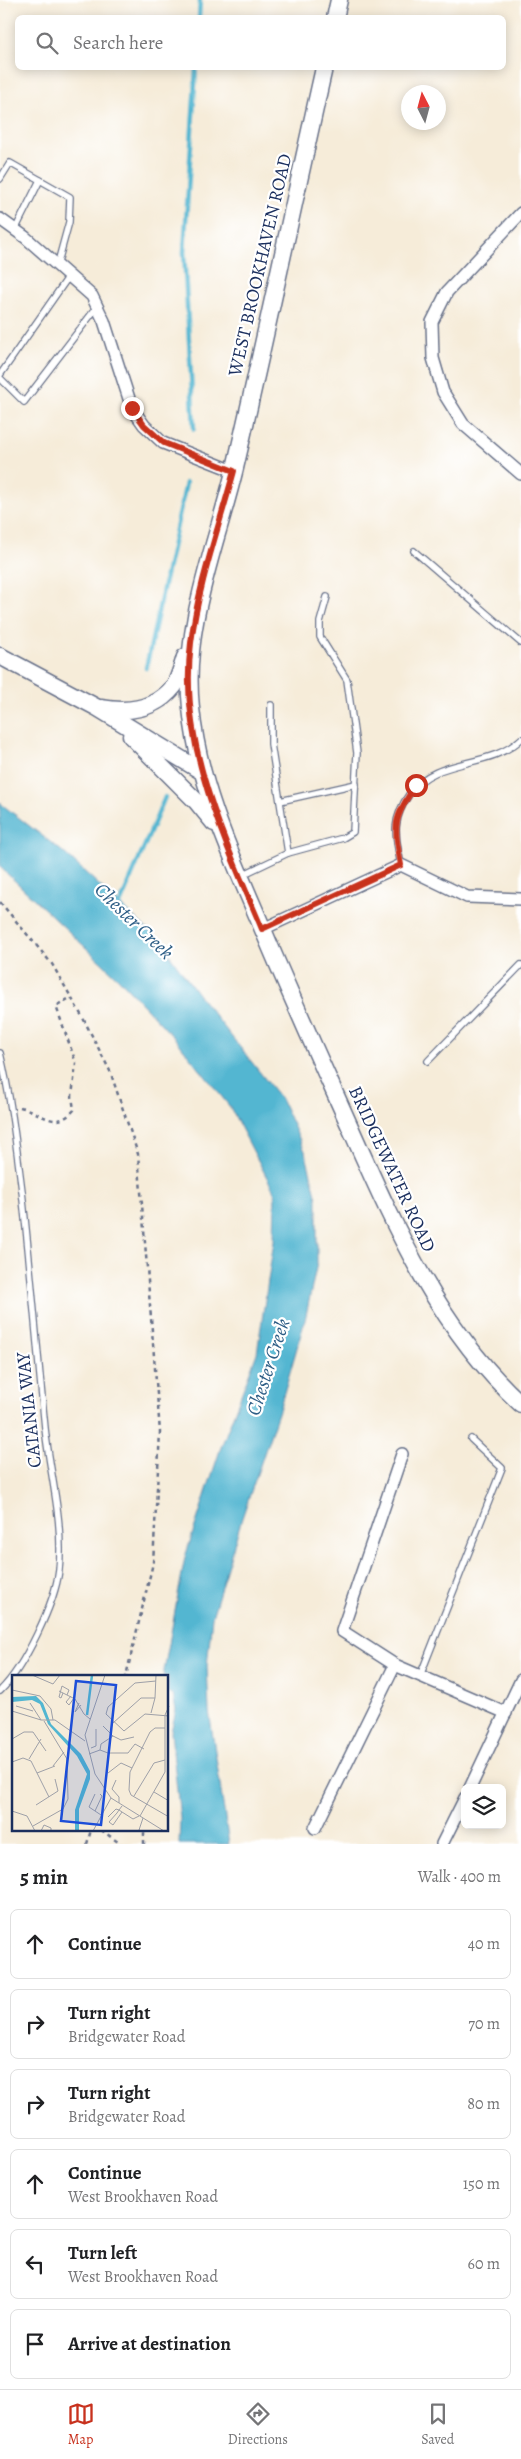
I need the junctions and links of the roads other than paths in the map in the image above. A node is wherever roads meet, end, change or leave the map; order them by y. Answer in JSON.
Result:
{"nodes":[{"id":1,"x":340,"y":0,"type":"edge"},
{"id":2,"x":337,"y":15,"type":"edge"},
{"id":3,"x":324,"y":70,"type":"edge"},
{"id":4,"x":0,"y":179,"type":"edge"},
{"id":5,"x":40,"y":180,"type":"junction"},
{"id":6,"x":521,"y":212,"type":"edge"},
{"id":7,"x":0,"y":220,"type":"edge"},
{"id":8,"x":15,"y":230,"type":"junction"},
{"id":9,"x":58,"y":266,"type":"junction"},
{"id":10,"x":69,"y":276,"type":"junction"},
{"id":11,"x":97,"y":307,"type":"junction"},
{"id":12,"x":0,"y":376,"type":"edge"},
{"id":13,"x":234,"y":471,"type":"junction"},
{"id":14,"x":521,"y":474,"type":"edge"},
{"id":15,"x":414,"y":551,"type":"dead end"},
{"id":16,"x":327,"y":597,"type":"dead end"},
{"id":17,"x":190,"y":643,"type":"junction"},
{"id":18,"x":521,"y":643,"type":"edge"},
{"id":19,"x":0,"y":656,"type":"edge"},
{"id":20,"x":271,"y":705,"type":"dead end"},
{"id":21,"x":96,"y":707,"type":"junction"},
{"id":22,"x":521,"y":738,"type":"edge"},
{"id":23,"x":201,"y":771,"type":"junction"},
{"id":24,"x":356,"y":784,"type":"junction"},
{"id":25,"x":280,"y":801,"type":"junction"},
{"id":26,"x":222,"y":834,"type":"junction"},
{"id":27,"x":288,"y":853,"type":"junction"},
{"id":28,"x":401,"y":865,"type":"junction"},
{"id":29,"x":240,"y":876,"type":"junction"},
{"id":30,"x":521,"y":899,"type":"edge"},
{"id":31,"x":262,"y":929,"type":"junction"},
{"id":32,"x":521,"y":965,"type":"edge"},
{"id":33,"x":0,"y":1053,"type":"edge"},
{"id":34,"x":428,"y":1062,"type":"dead end"},
{"id":35,"x":521,"y":1404,"type":"edge"},
{"id":36,"x":471,"y":1439,"type":"dead end"},
{"id":37,"x":402,"y":1454,"type":"dead end"},
{"id":38,"x":395,"y":1665,"type":"junction"},
{"id":39,"x":13,"y":1675,"type":"edge"},
{"id":40,"x":12,"y":1676,"type":"edge"},
{"id":41,"x":420,"y":1676,"type":"junction"},
{"id":42,"x":521,"y":1680,"type":"edge"},
{"id":43,"x":0,"y":1691,"type":"edge"},
{"id":44,"x":506,"y":1713,"type":"junction"},
{"id":45,"x":472,"y":1784,"type":"edge"},
{"id":46,"x":461,"y":1806,"type":"edge"},
{"id":47,"x":315,"y":1828,"type":"dead end"},
{"id":48,"x":442,"y":1844,"type":"edge"}],
"edges":[{"from":1,"to":2,"type":"street"},
{"from":3,"to":13,"type":"street","name":"WEST BROOKHAVEN ROAD"},
{"from":4,"to":5,"type":"lane"},
{"from":5,"to":8,"type":"lane"},
{"from":5,"to":9,"type":"lane"},
{"from":6,"to":14,"type":"street"},
{"from":7,"to":8,"type":"street"},
{"from":8,"to":9,"type":"street"},
{"from":9,"to":10,"type":"street"},
{"from":10,"to":11,"type":"street"},
{"from":10,"to":12,"type":"lane"},
{"from":11,"to":12,"type":"lane"},
{"from":11,"to":13,"type":"street"},
{"from":13,"to":17,"type":"street","name":"WEST BROOKHAVEN ROAD"},
{"from":15,"to":18,"type":"lane"},
{"from":16,"to":24,"type":"lane"},
{"from":17,"to":21,"type":"street"},
{"from":17,"to":23,"type":"street","name":"WEST BROOKHAVEN ROAD"},
{"from":19,"to":21,"type":"street"},
{"from":20,"to":25,"type":"lane"},
{"from":21,"to":23,"type":"street"},
{"from":21,"to":26,"type":"street"},
{"from":22,"to":28,"type":"lane"},
{"from":23,"to":26,"type":"street","name":"BRIDGEWATER ROAD"},
{"from":24,"to":25,"type":"lane"},
{"from":24,"to":27,"type":"lane"},
{"from":25,"to":27,"type":"lane"},
{"from":26,"to":29,"type":"street","name":"BRIDGEWATER ROAD"},
{"from":27,"to":29,"type":"lane"},
{"from":28,"to":30,"type":"street"},
{"from":28,"to":31,"type":"street"},
{"from":29,"to":31,"type":"street","name":"BRIDGEWATER ROAD"},
{"from":31,"to":35,"type":"street","name":"BRIDGEWATER ROAD"},
{"from":32,"to":34,"type":"lane"},
{"from":33,"to":39,"type":"lane","name":"CATANIA WAY"},
{"from":36,"to":41,"type":"lane"},
{"from":37,"to":38,"type":"street"},
{"from":38,"to":41,"type":"street"},
{"from":38,"to":47,"type":"street"},
{"from":40,"to":43,"type":"lane","name":"CATANIA WAY"},
{"from":41,"to":44,"type":"street"},
{"from":42,"to":44,"type":"street"},
{"from":44,"to":45,"type":"street"},
{"from":46,"to":48,"type":"street"}]}
